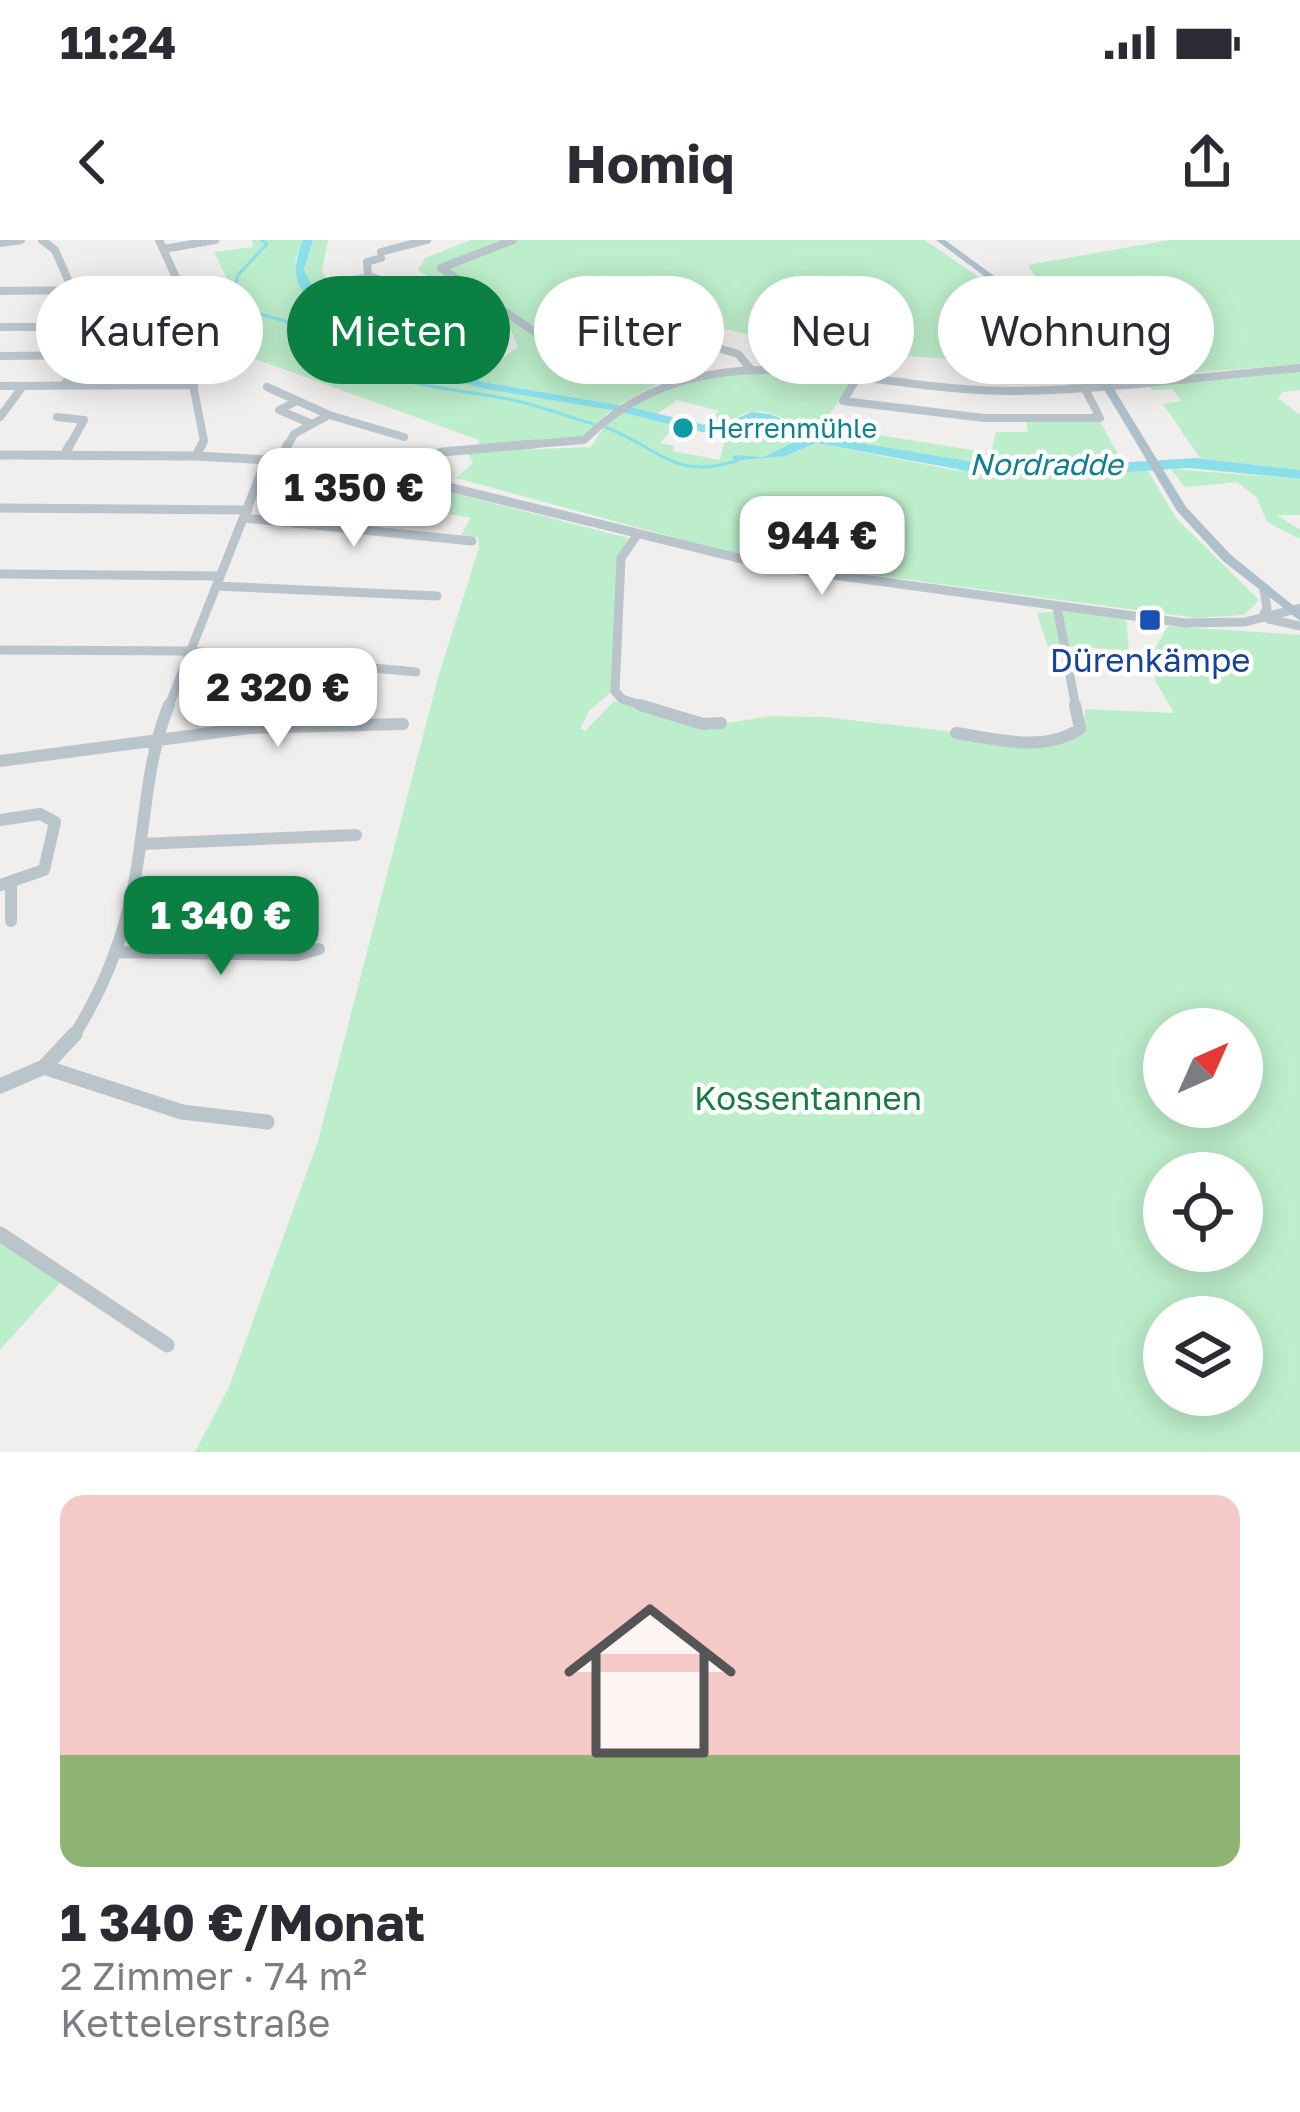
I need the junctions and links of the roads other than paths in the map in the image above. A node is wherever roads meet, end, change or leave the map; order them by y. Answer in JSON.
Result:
{"nodes":[{"id":1,"x":21,"y":240,"type":"edge"},
{"id":2,"x":42,"y":240,"type":"edge"},
{"id":3,"x":215,"y":240,"type":"edge"},
{"id":4,"x":381,"y":240,"type":"edge"},
{"id":5,"x":427,"y":240,"type":"edge"},
{"id":6,"x":513,"y":240,"type":"edge"},
{"id":7,"x":940,"y":240,"type":"edge"},
{"id":8,"x":0,"y":243,"type":"edge"},
{"id":9,"x":161,"y":245,"type":"edge"},
{"id":10,"x":381,"y":255,"type":"junction"},
{"id":11,"x":66,"y":276,"type":"edge"},
{"id":12,"x":176,"y":276,"type":"edge"},
{"id":13,"x":376,"y":276,"type":"edge"},
{"id":14,"x":0,"y":291,"type":"edge"},
{"id":15,"x":36,"y":291,"type":"edge"},
{"id":16,"x":0,"y":327,"type":"edge"},
{"id":17,"x":36,"y":327,"type":"edge"},
{"id":18,"x":534,"y":331,"type":"edge"},
{"id":19,"x":724,"y":350,"type":"edge"},
{"id":20,"x":0,"y":356,"type":"edge"},
{"id":21,"x":36,"y":356,"type":"edge"},
{"id":22,"x":748,"y":366,"type":"edge"},
{"id":23,"x":748,"y":367,"type":"edge"},
{"id":24,"x":1300,"y":368,"type":"edge"},
{"id":25,"x":914,"y":383,"type":"edge"},
{"id":26,"x":853,"y":384,"type":"edge"},
{"id":27,"x":64,"y":385,"type":"joint"},
{"id":28,"x":0,"y":386,"type":"edge"},
{"id":29,"x":22,"y":386,"type":"junction"},
{"id":30,"x":194,"y":386,"type":"joint"},
{"id":31,"x":267,"y":387,"type":"dead end"},
{"id":32,"x":1084,"y":387,"type":"junction"},
{"id":33,"x":297,"y":401,"type":"junction"},
{"id":34,"x":329,"y":415,"type":"junction"},
{"id":35,"x":0,"y":417,"type":"edge"},
{"id":36,"x":57,"y":418,"type":"dead end"},
{"id":37,"x":994,"y":418,"type":"junction"},
{"id":38,"x":312,"y":424,"type":"junction"},
{"id":39,"x":993,"y":431,"type":"dead end"},
{"id":40,"x":404,"y":437,"type":"dead end"},
{"id":41,"x":0,"y":454,"type":"edge"},
{"id":42,"x":65,"y":454,"type":"junction"},
{"id":43,"x":196,"y":456,"type":"junction"},
{"id":44,"x":267,"y":458,"type":"junction"},
{"id":45,"x":281,"y":458,"type":"junction"},
{"id":46,"x":391,"y":470,"type":"junction"},
{"id":47,"x":0,"y":508,"type":"edge"},
{"id":48,"x":246,"y":514,"type":"junction"},
{"id":49,"x":637,"y":536,"type":"junction"},
{"id":50,"x":472,"y":541,"type":"dead end"},
{"id":51,"x":0,"y":574,"type":"edge"},
{"id":52,"x":218,"y":581,"type":"junction"},
{"id":53,"x":1264,"y":590,"type":"junction"},
{"id":54,"x":436,"y":596,"type":"dead end"},
{"id":55,"x":1057,"y":607,"type":"junction"},
{"id":56,"x":1297,"y":612,"type":"edge"},
{"id":57,"x":1262,"y":618,"type":"junction"},
{"id":58,"x":1300,"y":626,"type":"edge"},
{"id":59,"x":0,"y":650,"type":"edge"},
{"id":60,"x":191,"y":651,"type":"junction"},
{"id":61,"x":416,"y":672,"type":"dead end"},
{"id":62,"x":721,"y":723,"type":"dead end"},
{"id":63,"x":403,"y":724,"type":"dead end"},
{"id":64,"x":956,"y":733,"type":"dead end"},
{"id":65,"x":156,"y":736,"type":"junction"},
{"id":66,"x":0,"y":761,"type":"edge"},
{"id":67,"x":0,"y":820,"type":"edge"},
{"id":68,"x":356,"y":835,"type":"dead end"},
{"id":69,"x":141,"y":844,"type":"junction"},
{"id":70,"x":6,"y":884,"type":"edge"},
{"id":71,"x":11,"y":921,"type":"dead end"},
{"id":72,"x":320,"y":949,"type":"dead end"},
{"id":73,"x":116,"y":952,"type":"junction"},
{"id":74,"x":44,"y":1067,"type":"junction"},
{"id":75,"x":0,"y":1086,"type":"edge"},
{"id":76,"x":267,"y":1122,"type":"dead end"},
{"id":77,"x":0,"y":1234,"type":"edge"},
{"id":78,"x":167,"y":1345,"type":"dead end"}],
"edges":[{"from":1,"to":8,"type":"street"},
{"from":2,"to":11,"type":"street"},
{"from":3,"to":9,"type":"street"},
{"from":4,"to":10,"type":"street"},
{"from":5,"to":10,"type":"street"},
{"from":6,"to":18,"type":"street"},
{"from":7,"to":53,"type":"main road","bridge":true},
{"from":9,"to":12,"type":"street"},
{"from":10,"to":13,"type":"street"},
{"from":14,"to":15,"type":"street"},
{"from":16,"to":17,"type":"street"},
{"from":19,"to":22,"type":"street"},
{"from":20,"to":21,"type":"street"},
{"from":23,"to":46,"type":"street"},
{"from":24,"to":32,"type":"street"},
{"from":25,"to":32,"type":"street"},
{"from":26,"to":37,"type":"street"},
{"from":27,"to":29,"type":"street"},
{"from":27,"to":30,"type":"street"},
{"from":28,"to":29,"type":"street"},
{"from":29,"to":35,"type":"street"},
{"from":30,"to":43,"type":"street"},
{"from":31,"to":33,"type":"street"},
{"from":32,"to":37,"type":"street"},
{"from":33,"to":34,"type":"street"},
{"from":33,"to":38,"type":"street"},
{"from":34,"to":38,"type":"street"},
{"from":34,"to":40,"type":"street"},
{"from":36,"to":42,"type":"street"},
{"from":37,"to":39,"type":"street"},
{"from":38,"to":45,"type":"street"},
{"from":41,"to":42,"type":"street"},
{"from":42,"to":43,"type":"street"},
{"from":43,"to":44,"type":"street"},
{"from":44,"to":45,"type":"street"},
{"from":44,"to":48,"type":"street"},
{"from":45,"to":46,"type":"street"},
{"from":46,"to":49,"type":"street"},
{"from":47,"to":48,"type":"street"},
{"from":48,"to":50,"type":"street"},
{"from":48,"to":52,"type":"street"},
{"from":49,"to":55,"type":"street"},
{"from":49,"to":62,"type":"street"},
{"from":51,"to":52,"type":"street"},
{"from":52,"to":54,"type":"street"},
{"from":52,"to":60,"type":"street"},
{"from":53,"to":56,"type":"main road"},
{"from":53,"to":57,"type":"street"},
{"from":55,"to":57,"type":"street"},
{"from":55,"to":64,"type":"street"},
{"from":56,"to":57,"type":"street"},
{"from":57,"to":58,"type":"street"},
{"from":59,"to":60,"type":"street"},
{"from":60,"to":61,"type":"street"},
{"from":60,"to":65,"type":"street"},
{"from":63,"to":65,"type":"street"},
{"from":65,"to":66,"type":"street"},
{"from":65,"to":69,"type":"street"},
{"from":67,"to":70,"type":"street"},
{"from":68,"to":69,"type":"street"},
{"from":69,"to":73,"type":"street"},
{"from":70,"to":71,"type":"street"},
{"from":72,"to":73,"type":"street"},
{"from":73,"to":74,"type":"street"},
{"from":74,"to":75,"type":"street"},
{"from":74,"to":76,"type":"street"},
{"from":77,"to":78,"type":"street"}]}
